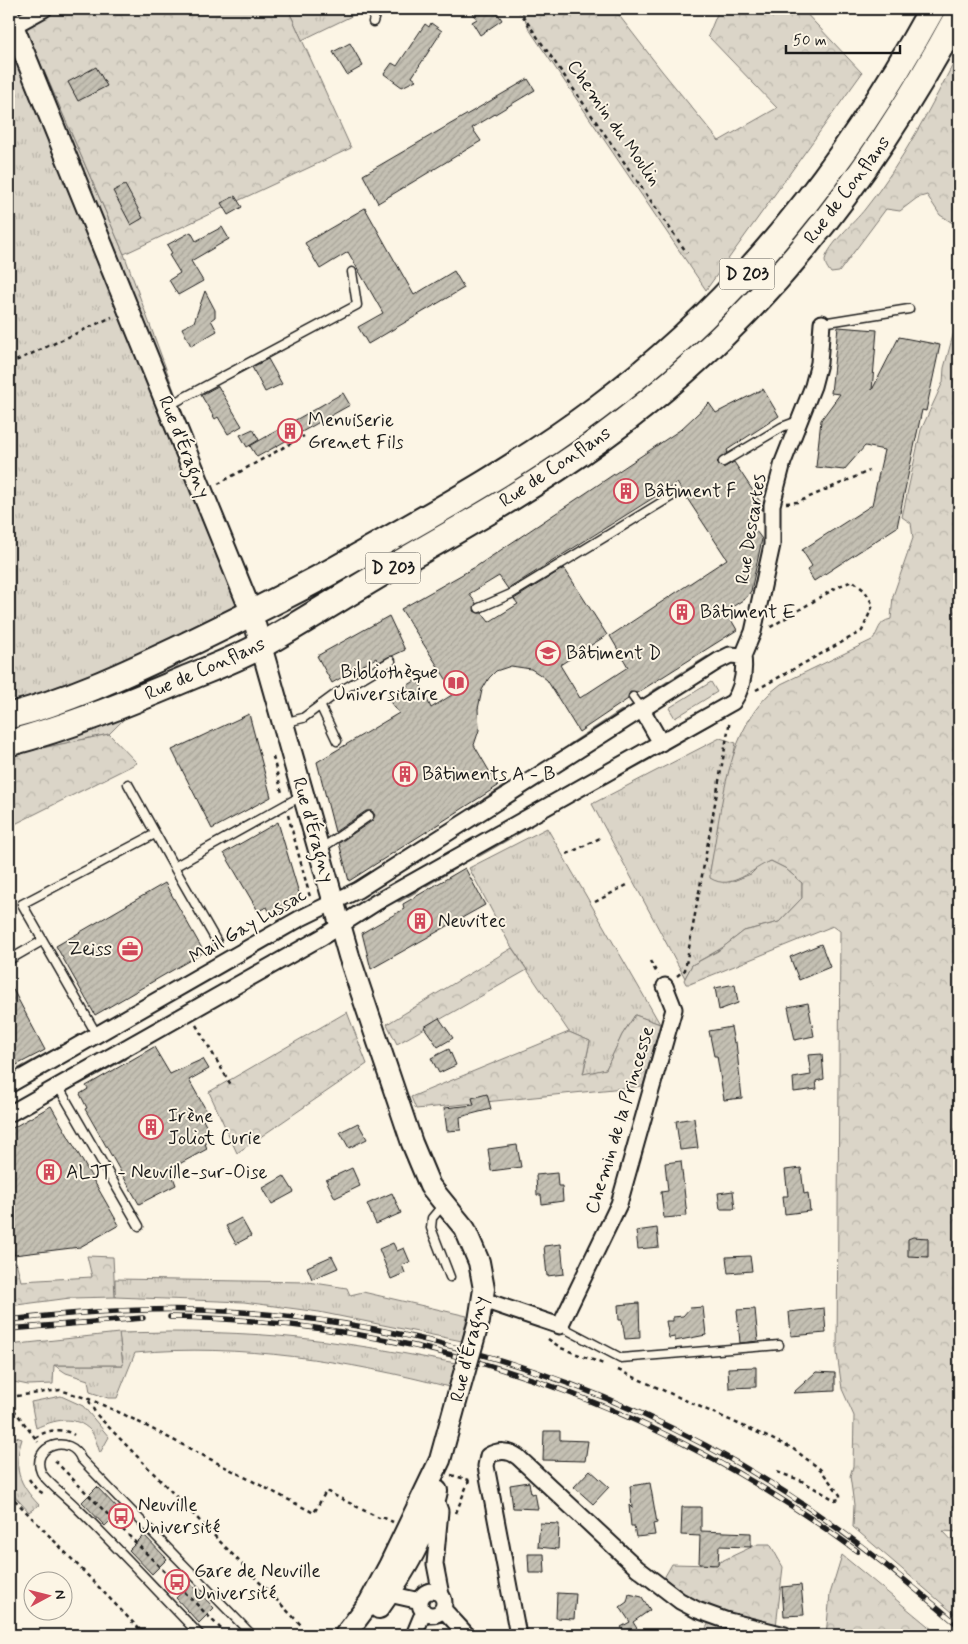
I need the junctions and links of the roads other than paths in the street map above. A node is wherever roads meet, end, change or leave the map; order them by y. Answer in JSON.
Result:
{"nodes":[{"id":1,"x":44,"y":9,"type":"edge"},
{"id":2,"x":382,"y":9,"type":"edge"},
{"id":3,"x":932,"y":9,"type":"edge"},
{"id":4,"x":959,"y":13,"type":"edge"},
{"id":5,"x":11,"y":21,"type":"edge"},
{"id":6,"x":373,"y":22,"type":"dead end"},
{"id":7,"x":352,"y":272,"type":"dead end"},
{"id":8,"x":909,"y":309,"type":"dead end"},
{"id":9,"x":822,"y":323,"type":"joint"},
{"id":10,"x":168,"y":406,"type":"junction"},
{"id":11,"x":800,"y":421,"type":"junction"},
{"id":12,"x":723,"y":462,"type":"dead end"},
{"id":13,"x":672,"y":496,"type":"dead end"},
{"id":14,"x":479,"y":608,"type":"dead end"},
{"id":15,"x":252,"y":614,"type":"junction"},
{"id":16,"x":262,"y":645,"type":"junction"},
{"id":17,"x":743,"y":656,"type":"junction"},
{"id":18,"x":391,"y":661,"type":"dead end"},
{"id":19,"x":637,"y":702,"type":"junction"},
{"id":20,"x":320,"y":706,"type":"junction"},
{"id":21,"x":9,"y":716,"type":"edge"},
{"id":22,"x":283,"y":722,"type":"junction"},
{"id":23,"x":337,"y":741,"type":"dead end"},
{"id":24,"x":9,"y":743,"type":"edge"},
{"id":25,"x":661,"y":743,"type":"junction"},
{"id":26,"x":128,"y":784,"type":"dead end"},
{"id":27,"x":303,"y":795,"type":"junction"},
{"id":28,"x":369,"y":816,"type":"dead end"},
{"id":29,"x":156,"y":834,"type":"junction"},
{"id":30,"x":318,"y":851,"type":"junction"},
{"id":31,"x":174,"y":867,"type":"junction"},
{"id":32,"x":333,"y":901,"type":"junction"},
{"id":33,"x":340,"y":925,"type":"junction"},
{"id":34,"x":42,"y":941,"type":"junction"},
{"id":35,"x":217,"y":942,"type":"dead end"},
{"id":36,"x":9,"y":960,"type":"edge"},
{"id":37,"x":665,"y":986,"type":"road end"},
{"id":38,"x":154,"y":1003,"type":"junction"},
{"id":39,"x":167,"y":1024,"type":"junction"},
{"id":40,"x":97,"y":1035,"type":"junction"},
{"id":41,"x":45,"y":1064,"type":"junction"},
{"id":42,"x":9,"y":1085,"type":"edge"},
{"id":43,"x":58,"y":1086,"type":"junction"},
{"id":44,"x":9,"y":1114,"type":"edge"},
{"id":45,"x":444,"y":1203,"type":"junction"},
{"id":46,"x":140,"y":1226,"type":"dead end"},
{"id":47,"x":450,"y":1277,"type":"dead end"},
{"id":48,"x":484,"y":1300,"type":"junction"},
{"id":49,"x":560,"y":1326,"type":"junction"},
{"id":50,"x":780,"y":1345,"type":"dead end"},
{"id":51,"x":444,"y":1467,"type":"junction"},
{"id":52,"x":435,"y":1499,"type":"junction"},
{"id":53,"x":399,"y":1544,"type":"junction"},
{"id":54,"x":390,"y":1594,"type":"junction"},
{"id":55,"x":442,"y":1602,"type":"junction"},
{"id":56,"x":423,"y":1608,"type":"junction"},
{"id":57,"x":200,"y":1635,"type":"edge"},
{"id":58,"x":252,"y":1635,"type":"edge"},
{"id":59,"x":345,"y":1635,"type":"edge"},
{"id":60,"x":361,"y":1635,"type":"edge"},
{"id":61,"x":414,"y":1635,"type":"edge"},
{"id":62,"x":467,"y":1635,"type":"edge"},
{"id":63,"x":518,"y":1635,"type":"edge"},
{"id":64,"x":785,"y":1635,"type":"edge"}],
"edges":[{"from":1,"to":5,"type":"street"},
{"from":2,"to":6,"type":"lane"},
{"from":3,"to":15,"type":"main road","name":"Rue de Conflans","number":"D 203"},
{"from":4,"to":16,"type":"main road","name":"Rue de Conflans","number":"D 203"},
{"from":5,"to":10,"type":"street","name":"Rue d'Éragny"},
{"from":7,"to":10,"type":"lane"},
{"from":8,"to":9,"type":"lane"},
{"from":9,"to":11,"type":"street","name":"Rue Descartes"},
{"from":10,"to":15,"type":"street","name":"Rue d'Éragny"},
{"from":11,"to":12,"type":"lane"},
{"from":11,"to":17,"type":"street","name":"Rue Descartes"},
{"from":13,"to":14,"type":"lane"},
{"from":15,"to":16,"type":"street","name":"Rue d'Éragny"},
{"from":15,"to":21,"type":"main road","name":"Rue de Conflans","number":"D 203"},
{"from":16,"to":22,"type":"street","name":"Rue d'Éragny"},
{"from":16,"to":24,"type":"main road","name":"Rue de Conflans","number":"D 203"},
{"from":17,"to":19,"type":"street","name":"Mail Gay Lussac"},
{"from":17,"to":25,"type":"street"},
{"from":18,"to":20,"type":"lane"},
{"from":19,"to":25,"type":"street"},
{"from":19,"to":32,"type":"street","name":"Mail Gay Lussac"},
{"from":20,"to":22,"type":"lane"},
{"from":20,"to":23,"type":"lane"},
{"from":22,"to":27,"type":"street","name":"Rue d'Éragny"},
{"from":25,"to":33,"type":"street"},
{"from":26,"to":29,"type":"lane"},
{"from":27,"to":30,"type":"street","name":"Rue d'Éragny"},
{"from":27,"to":31,"type":"lane"},
{"from":28,"to":30,"type":"lane"},
{"from":29,"to":31,"type":"lane"},
{"from":29,"to":34,"type":"lane"},
{"from":30,"to":32,"type":"street","name":"Rue d'Éragny"},
{"from":31,"to":35,"type":"lane"},
{"from":32,"to":33,"type":"street","name":"Rue d'Éragny"},
{"from":32,"to":38,"type":"street","name":"Mail Gay Lussac"},
{"from":33,"to":39,"type":"street"},
{"from":33,"to":45,"type":"street","name":"Rue d'Éragny"},
{"from":34,"to":36,"type":"lane"},
{"from":34,"to":40,"type":"lane"},
{"from":37,"to":49,"type":"street","name":"Chemin de la Princesse"},
{"from":38,"to":39,"type":"street"},
{"from":38,"to":40,"type":"street","name":"Mail Gay Lussac"},
{"from":39,"to":43,"type":"street"},
{"from":40,"to":41,"type":"street","name":"Mail Gay Lussac"},
{"from":41,"to":42,"type":"street","name":"Mail Gay Lussac"},
{"from":41,"to":43,"type":"street"},
{"from":43,"to":44,"type":"street"},
{"from":43,"to":46,"type":"lane"},
{"from":45,"to":47,"type":"lane"},
{"from":45,"to":48,"type":"street","name":"Rue d'Éragny"},
{"from":48,"to":49,"type":"street"},
{"from":48,"to":51,"type":"street","name":"Rue d'Éragny","bridge":true},
{"from":49,"to":50,"type":"lane"},
{"from":51,"to":52,"type":"street"},
{"from":51,"to":53,"type":"street","name":"Rue d'Éragny"},
{"from":52,"to":54,"type":"street"},
{"from":52,"to":55,"type":"street"},
{"from":53,"to":54,"type":"street"},
{"from":53,"to":59,"type":"street","name":"Rue d'Éragny"},
{"from":54,"to":56,"type":"street"},
{"from":54,"to":60,"type":"street"},
{"from":55,"to":56,"type":"street"},
{"from":55,"to":56,"type":"street"},
{"from":55,"to":62,"type":"street"},
{"from":56,"to":61,"type":"street"},
{"from":57,"to":58,"type":"lane"},
{"from":63,"to":64,"type":"street"}]}
